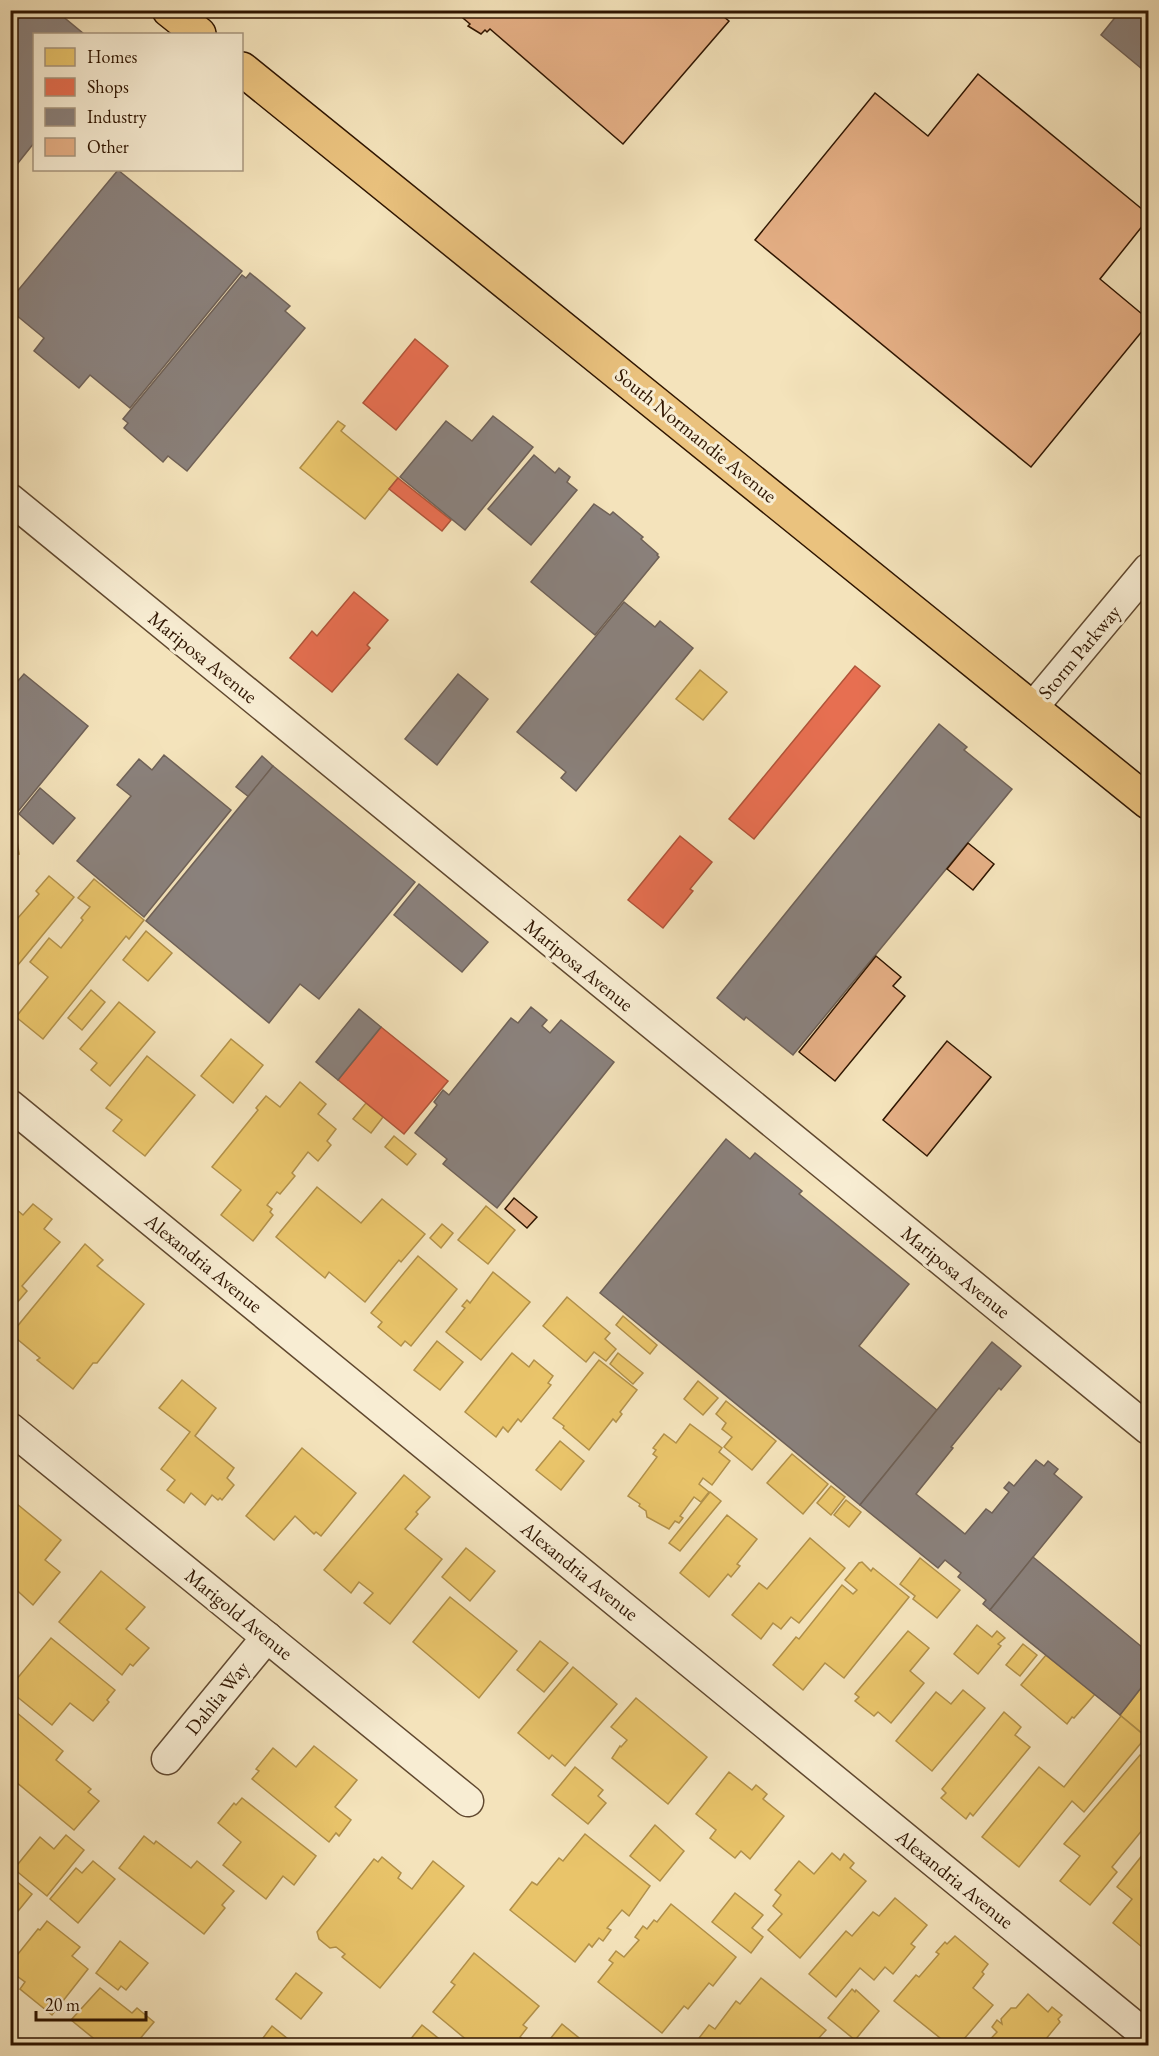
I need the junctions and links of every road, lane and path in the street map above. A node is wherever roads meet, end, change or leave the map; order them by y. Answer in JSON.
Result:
{"nodes":[{"id":1,"x":170,"y":10,"type":"edge"},
{"id":2,"x":198,"y":33,"type":"edge"},
{"id":3,"x":243,"y":70,"type":"edge"},
{"id":4,"x":10,"y":499,"type":"edge"},
{"id":5,"x":1149,"y":569,"type":"edge"},
{"id":6,"x":1033,"y":707,"type":"junction"},
{"id":7,"x":1149,"y":802,"type":"edge"},
{"id":8,"x":10,"y":1105,"type":"edge"},
{"id":9,"x":10,"y":1428,"type":"edge"},
{"id":10,"x":1149,"y":1430,"type":"edge"},
{"id":11,"x":267,"y":1637,"type":"junction"},
{"id":12,"x":167,"y":1759,"type":"dead end"},
{"id":13,"x":468,"y":1801,"type":"dead end"},
{"id":14,"x":1149,"y":2037,"type":"edge"}],
"edges":[{"from":1,"to":2,"type":"main road"},
{"from":3,"to":6,"type":"main road","name":"South Normandie Avenue"},
{"from":4,"to":10,"type":"street","name":"Mariposa Avenue"},
{"from":5,"to":6,"type":"street","name":"Storm Parkway"},
{"from":6,"to":7,"type":"main road","name":"South Normandie Avenue"},
{"from":8,"to":14,"type":"street","name":"Alexandria Avenue"},
{"from":9,"to":11,"type":"street","name":"Marigold Avenue"},
{"from":11,"to":12,"type":"street","name":"Dahlia Way"},
{"from":11,"to":13,"type":"street","name":"Marigold Avenue"}]}
